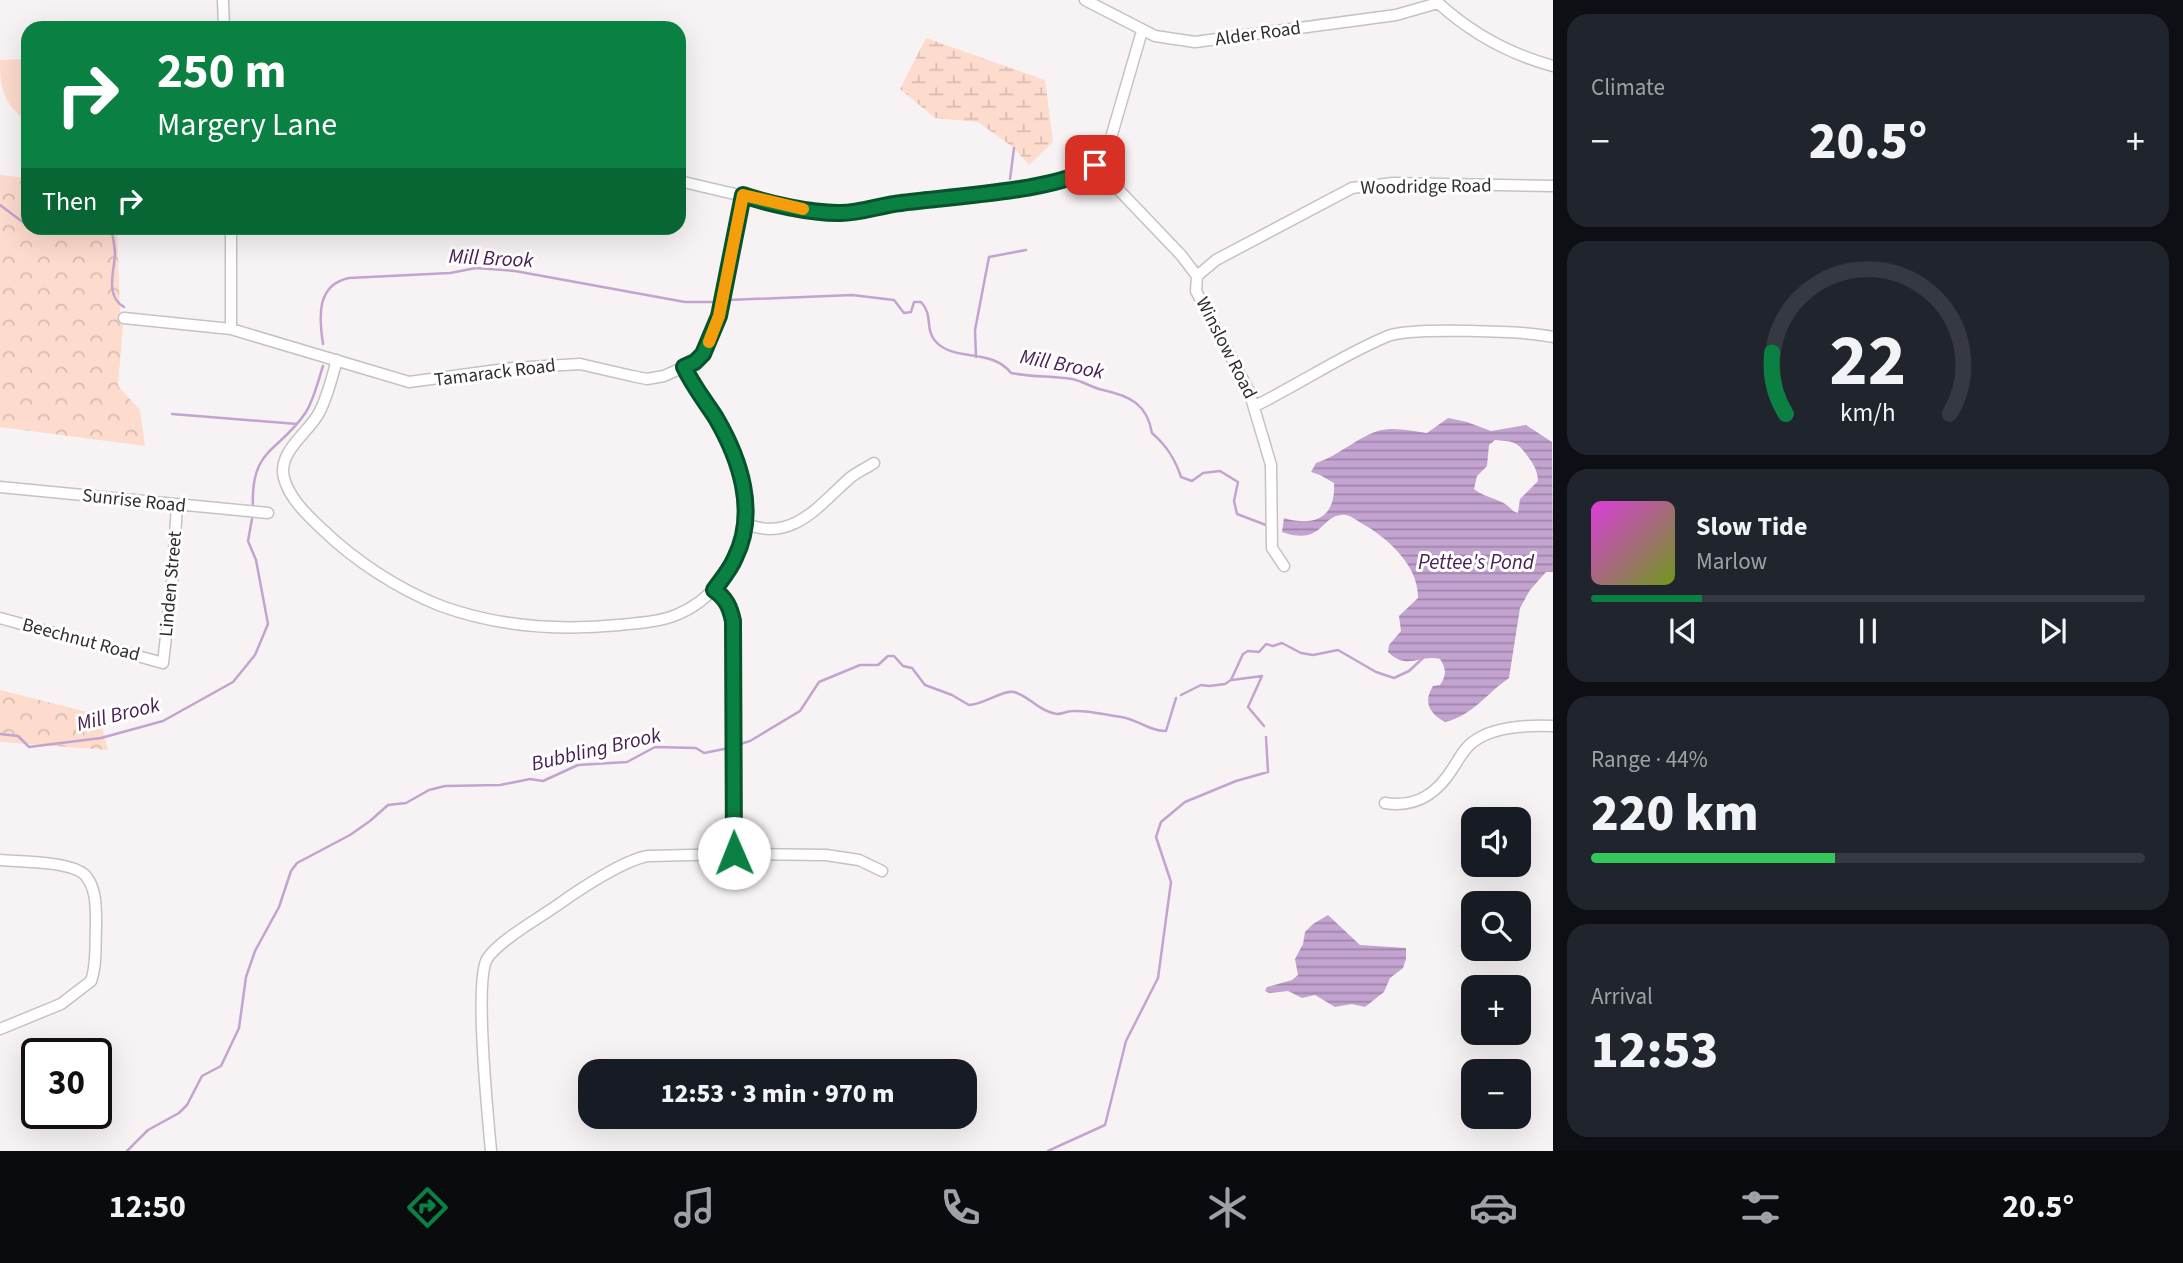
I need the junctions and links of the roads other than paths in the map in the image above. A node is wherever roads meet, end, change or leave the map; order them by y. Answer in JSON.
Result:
{"nodes":[{"id":1,"x":223,"y":0,"type":"edge"},
{"id":2,"x":1085,"y":0,"type":"edge"},
{"id":3,"x":1436,"y":1,"type":"edge"},
{"id":4,"x":224,"y":21,"type":"edge"},
{"id":5,"x":1142,"y":31,"type":"junction"},
{"id":6,"x":1553,"y":66,"type":"edge"},
{"id":7,"x":1095,"y":165,"type":"junction"},
{"id":8,"x":686,"y":183,"type":"edge"},
{"id":9,"x":1553,"y":186,"type":"edge"},
{"id":10,"x":743,"y":195,"type":"junction"},
{"id":11,"x":231,"y":235,"type":"edge"},
{"id":12,"x":1197,"y":276,"type":"junction"},
{"id":13,"x":124,"y":318,"type":"dead end"},
{"id":14,"x":231,"y":329,"type":"junction"},
{"id":15,"x":1553,"y":337,"type":"edge"},
{"id":16,"x":337,"y":360,"type":"junction"},
{"id":17,"x":684,"y":367,"type":"junction"},
{"id":18,"x":1255,"y":406,"type":"junction"},
{"id":19,"x":874,"y":463,"type":"dead end"},
{"id":20,"x":0,"y":487,"type":"edge"},
{"id":21,"x":177,"y":505,"type":"junction"},
{"id":22,"x":268,"y":513,"type":"dead end"},
{"id":23,"x":744,"y":523,"type":"junction"},
{"id":24,"x":1283,"y":566,"type":"dead end"},
{"id":25,"x":714,"y":590,"type":"junction"},
{"id":26,"x":0,"y":618,"type":"edge"},
{"id":27,"x":163,"y":663,"type":"joint"},
{"id":28,"x":1553,"y":726,"type":"edge"},
{"id":29,"x":1385,"y":803,"type":"dead end"},
{"id":30,"x":734,"y":853,"type":"junction"},
{"id":31,"x":0,"y":860,"type":"edge"},
{"id":32,"x":882,"y":871,"type":"dead end"},
{"id":33,"x":0,"y":1029,"type":"edge"},
{"id":34,"x":491,"y":1151,"type":"edge"}],
"edges":[{"from":1,"to":4,"type":"street"},
{"from":2,"to":5,"type":"street","name":"Alder Road"},
{"from":3,"to":5,"type":"street","name":"Alder Road"},
{"from":3,"to":6,"type":"street"},
{"from":5,"to":7,"type":"street"},
{"from":7,"to":10,"type":"street"},
{"from":7,"to":12,"type":"street","name":"Winslow Road"},
{"from":8,"to":10,"type":"street"},
{"from":9,"to":12,"type":"street","name":"Woodridge Road"},
{"from":10,"to":17,"type":"street","name":"Tamarack Road"},
{"from":11,"to":14,"type":"street"},
{"from":12,"to":18,"type":"street","name":"Winslow Road"},
{"from":13,"to":14,"type":"street","name":"Tamarack Road"},
{"from":14,"to":16,"type":"street","name":"Tamarack Road"},
{"from":15,"to":18,"type":"street"},
{"from":16,"to":17,"type":"street","name":"Tamarack Road"},
{"from":16,"to":25,"type":"street"},
{"from":17,"to":23,"type":"street"},
{"from":18,"to":24,"type":"street","name":"Winslow Road"},
{"from":19,"to":23,"type":"street"},
{"from":20,"to":21,"type":"street","name":"Sunrise Road"},
{"from":21,"to":22,"type":"street","name":"Sunrise Road"},
{"from":21,"to":27,"type":"street","name":"Linden Street"},
{"from":23,"to":25,"type":"street"},
{"from":25,"to":30,"type":"street"},
{"from":26,"to":27,"type":"street","name":"Beechnut Road"},
{"from":28,"to":29,"type":"street"},
{"from":30,"to":32,"type":"street"},
{"from":30,"to":34,"type":"street"},
{"from":31,"to":33,"type":"street"}]}
